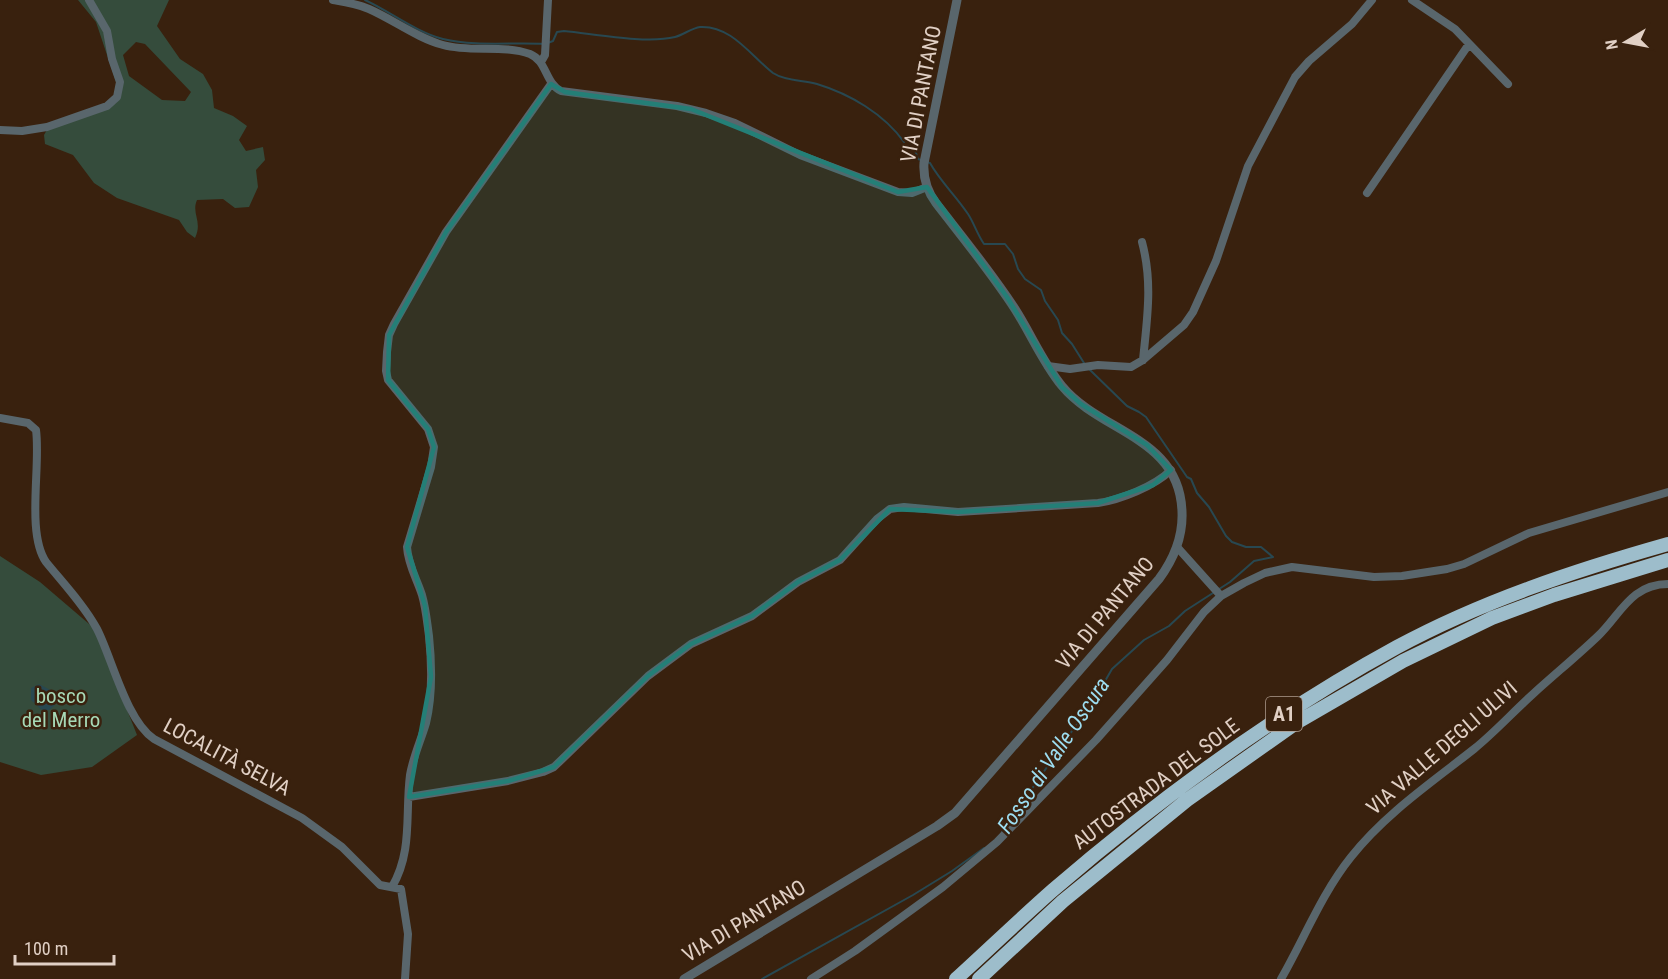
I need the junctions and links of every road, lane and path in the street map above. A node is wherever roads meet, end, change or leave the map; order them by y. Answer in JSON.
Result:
{"nodes":[{"id":1,"x":89,"y":0,"type":"edge"},
{"id":2,"x":333,"y":0,"type":"edge"},
{"id":3,"x":548,"y":0,"type":"edge"},
{"id":4,"x":957,"y":0,"type":"edge"},
{"id":5,"x":1372,"y":0,"type":"edge"},
{"id":6,"x":1412,"y":0,"type":"edge"},
{"id":7,"x":1469,"y":44,"type":"junction"},
{"id":8,"x":541,"y":62,"type":"junction"},
{"id":9,"x":551,"y":84,"type":"junction"},
{"id":10,"x":1508,"y":84,"type":"dead end"},
{"id":11,"x":0,"y":130,"type":"edge"},
{"id":12,"x":927,"y":187,"type":"junction"},
{"id":13,"x":1367,"y":193,"type":"dead end"},
{"id":14,"x":1142,"y":242,"type":"dead end"},
{"id":15,"x":1143,"y":360,"type":"junction"},
{"id":16,"x":1048,"y":366,"type":"junction"},
{"id":17,"x":0,"y":418,"type":"edge"},
{"id":18,"x":1171,"y":470,"type":"junction"},
{"id":19,"x":1668,"y":492,"type":"edge"},
{"id":20,"x":1668,"y":544,"type":"edge"},
{"id":21,"x":1177,"y":547,"type":"junction"},
{"id":22,"x":1668,"y":560,"type":"edge"},
{"id":23,"x":1668,"y":584,"type":"edge"},
{"id":24,"x":1221,"y":596,"type":"junction"},
{"id":25,"x":409,"y":797,"type":"junction"},
{"id":26,"x":392,"y":887,"type":"junction"},
{"id":27,"x":405,"y":979,"type":"edge"},
{"id":28,"x":684,"y":979,"type":"edge"},
{"id":29,"x":811,"y":979,"type":"edge"},
{"id":30,"x":956,"y":979,"type":"edge"},
{"id":31,"x":979,"y":979,"type":"edge"},
{"id":32,"x":1281,"y":979,"type":"edge"}],
"edges":[{"from":1,"to":11,"type":"street"},
{"from":2,"to":8,"type":"street"},
{"from":3,"to":8,"type":"street"},
{"from":4,"to":12,"type":"street","name":"VIA DI PANTANO"},
{"from":5,"to":15,"type":"street"},
{"from":6,"to":7,"type":"street"},
{"from":7,"to":10,"type":"street"},
{"from":7,"to":13,"type":"street"},
{"from":8,"to":9,"type":"street"},
{"from":9,"to":12,"type":"street"},
{"from":9,"to":25,"type":"street"},
{"from":12,"to":16,"type":"street","name":"VIA DI PANTANO"},
{"from":14,"to":15,"type":"street"},
{"from":15,"to":16,"type":"street"},
{"from":16,"to":18,"type":"street","name":"VIA DI PANTANO"},
{"from":17,"to":26,"type":"street","name":"LOCALITÀ SELVA"},
{"from":18,"to":21,"type":"street","name":"VIA DI PANTANO"},
{"from":18,"to":25,"type":"street"},
{"from":19,"to":24,"type":"street"},
{"from":20,"to":30,"type":"highway","name":"AUTOSTRADA DEL SOLE","number":"A1"},
{"from":21,"to":24,"type":"street"},
{"from":21,"to":28,"type":"street","name":"VIA DI PANTANO"},
{"from":22,"to":31,"type":"highway","name":"AUTOSTRADA DEL SOLE","number":"A1"},
{"from":23,"to":32,"type":"street","name":"VIA VALLE DEGLI ULIVI"},
{"from":24,"to":29,"type":"street"},
{"from":25,"to":26,"type":"street"},
{"from":26,"to":27,"type":"street","name":"LOCALITÀ SELVA"}]}
